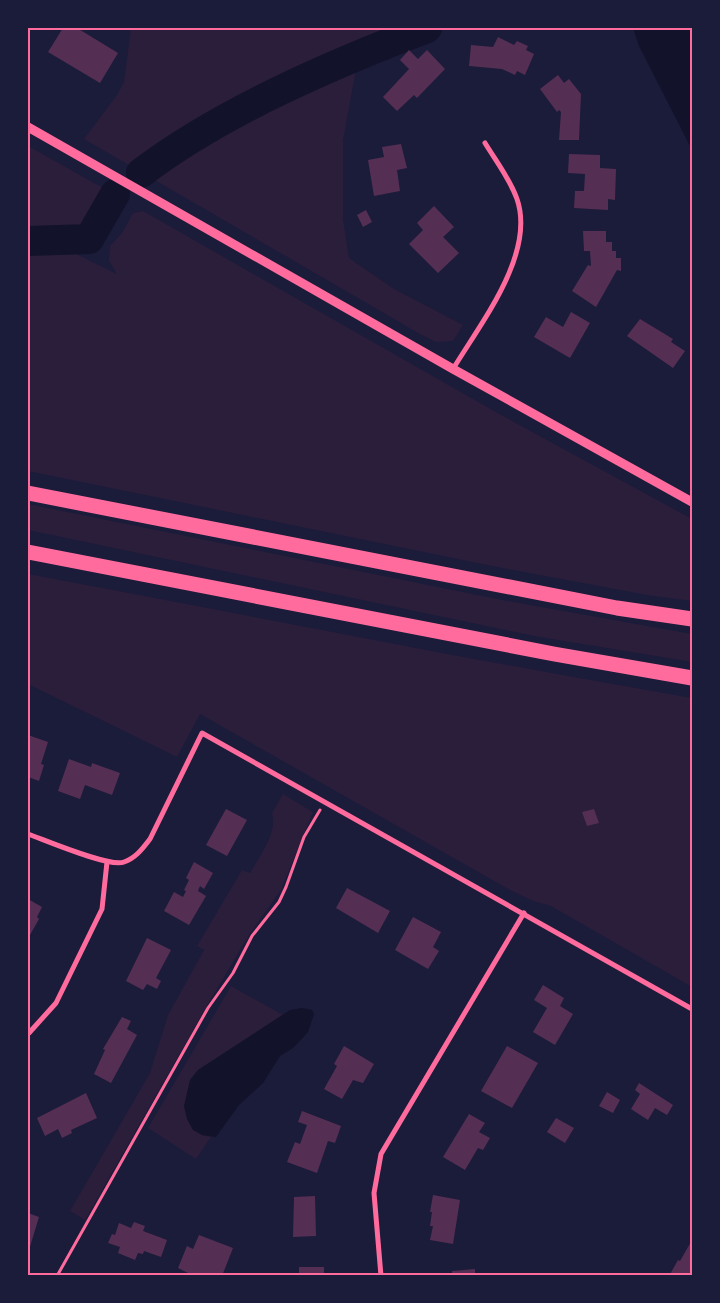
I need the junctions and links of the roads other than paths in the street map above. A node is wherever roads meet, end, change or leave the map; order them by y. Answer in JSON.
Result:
{"nodes":[{"id":1,"x":28,"y":127,"type":"edge"},
{"id":2,"x":485,"y":143,"type":"dead end"},
{"id":3,"x":453,"y":369,"type":"junction"},
{"id":4,"x":28,"y":493,"type":"edge"},
{"id":5,"x":692,"y":502,"type":"edge"},
{"id":6,"x":28,"y":552,"type":"edge"},
{"id":7,"x":692,"y":619,"type":"edge"},
{"id":8,"x":692,"y":678,"type":"edge"},
{"id":9,"x":28,"y":834,"type":"edge"},
{"id":10,"x":107,"y":862,"type":"junction"},
{"id":11,"x":524,"y":913,"type":"junction"},
{"id":12,"x":692,"y":1009,"type":"edge"},
{"id":13,"x":29,"y":1033,"type":"dead end"},
{"id":14,"x":381,"y":1276,"type":"edge"}],
"edges":[{"from":1,"to":3,"type":"street"},
{"from":2,"to":3,"type":"street"},
{"from":3,"to":5,"type":"street"},
{"from":4,"to":7,"type":"highway"},
{"from":6,"to":8,"type":"highway"},
{"from":9,"to":10,"type":"street"},
{"from":10,"to":11,"type":"street"},
{"from":10,"to":13,"type":"street"},
{"from":11,"to":12,"type":"street"},
{"from":11,"to":14,"type":"street"}]}
